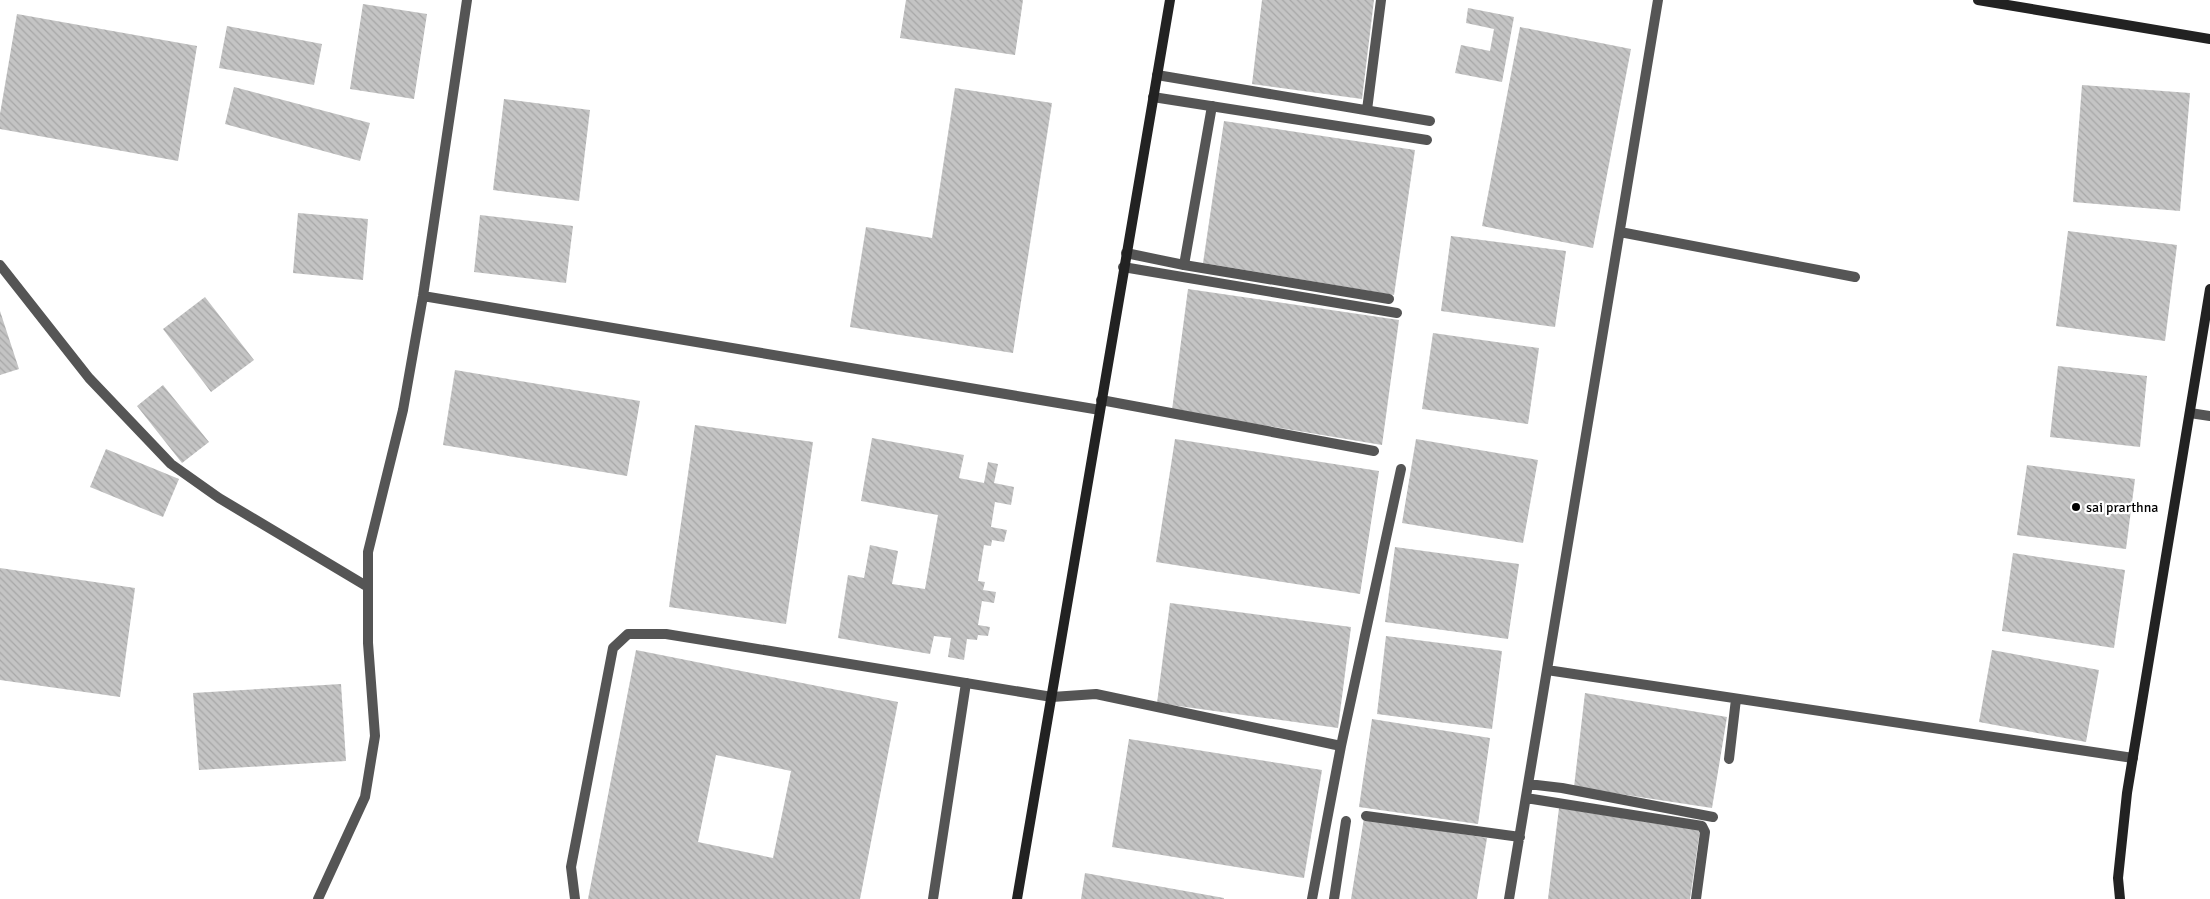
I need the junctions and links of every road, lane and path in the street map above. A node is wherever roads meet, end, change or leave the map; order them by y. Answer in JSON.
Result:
{"nodes":[{"id":1,"x":467,"y":0,"type":"edge"},
{"id":2,"x":1170,"y":0,"type":"edge"},
{"id":3,"x":1381,"y":0,"type":"edge"},
{"id":4,"x":1658,"y":0,"type":"edge"},
{"id":5,"x":1981,"y":0,"type":"edge"},
{"id":6,"x":2210,"y":39,"type":"edge"},
{"id":7,"x":1157,"y":76,"type":"junction"},
{"id":8,"x":1153,"y":97,"type":"junction"},
{"id":9,"x":1212,"y":106,"type":"junction"},
{"id":10,"x":1367,"y":110,"type":"junction"},
{"id":11,"x":1430,"y":120,"type":"dead end"},
{"id":12,"x":1427,"y":140,"type":"dead end"},
{"id":13,"x":1620,"y":232,"type":"junction"},
{"id":14,"x":1126,"y":253,"type":"junction"},
{"id":15,"x":0,"y":265,"type":"edge"},
{"id":16,"x":1184,"y":265,"type":"junction"},
{"id":17,"x":1123,"y":267,"type":"junction"},
{"id":18,"x":1855,"y":277,"type":"dead end"},
{"id":19,"x":2210,"y":289,"type":"edge"},
{"id":20,"x":423,"y":296,"type":"junction"},
{"id":21,"x":1389,"y":299,"type":"dead end"},
{"id":22,"x":1397,"y":313,"type":"dead end"},
{"id":23,"x":1100,"y":405,"type":"junction"},
{"id":24,"x":2190,"y":413,"type":"junction"},
{"id":25,"x":2210,"y":416,"type":"edge"},
{"id":26,"x":1374,"y":451,"type":"dead end"},
{"id":27,"x":1401,"y":470,"type":"dead end"},
{"id":28,"x":368,"y":587,"type":"junction"},
{"id":29,"x":1547,"y":670,"type":"junction"},
{"id":30,"x":966,"y":683,"type":"junction"},
{"id":31,"x":1052,"y":697,"type":"junction"},
{"id":32,"x":1736,"y":699,"type":"junction"},
{"id":33,"x":1341,"y":746,"type":"junction"},
{"id":34,"x":2133,"y":758,"type":"junction"},
{"id":35,"x":1729,"y":759,"type":"dead end"},
{"id":36,"x":1528,"y":784,"type":"junction"},
{"id":37,"x":1526,"y":798,"type":"junction"},
{"id":38,"x":1366,"y":816,"type":"dead end"},
{"id":39,"x":1713,"y":817,"type":"dead end"},
{"id":40,"x":1346,"y":821,"type":"dead end"},
{"id":41,"x":1520,"y":837,"type":"junction"},
{"id":42,"x":318,"y":899,"type":"edge"},
{"id":43,"x":575,"y":899,"type":"edge"},
{"id":44,"x":933,"y":899,"type":"edge"},
{"id":45,"x":1017,"y":899,"type":"edge"},
{"id":46,"x":1312,"y":899,"type":"edge"},
{"id":47,"x":1334,"y":899,"type":"edge"},
{"id":48,"x":1510,"y":899,"type":"edge"},
{"id":49,"x":1696,"y":899,"type":"edge"},
{"id":50,"x":2120,"y":899,"type":"edge"}],
"edges":[{"from":1,"to":20,"type":"street"},
{"from":2,"to":7,"type":"street"},
{"from":3,"to":10,"type":"street"},
{"from":4,"to":13,"type":"street"},
{"from":5,"to":6,"type":"street"},
{"from":7,"to":8,"type":"street"},
{"from":7,"to":10,"type":"street"},
{"from":8,"to":9,"type":"street"},
{"from":8,"to":14,"type":"street"},
{"from":9,"to":12,"type":"street"},
{"from":9,"to":16,"type":"street"},
{"from":10,"to":11,"type":"street"},
{"from":13,"to":18,"type":"street"},
{"from":13,"to":29,"type":"street"},
{"from":14,"to":16,"type":"street"},
{"from":14,"to":17,"type":"street"},
{"from":15,"to":28,"type":"street"},
{"from":16,"to":21,"type":"street"},
{"from":17,"to":22,"type":"street"},
{"from":17,"to":23,"type":"street"},
{"from":19,"to":24,"type":"street"},
{"from":20,"to":23,"type":"street"},
{"from":20,"to":28,"type":"street"},
{"from":23,"to":26,"type":"street"},
{"from":23,"to":31,"type":"street"},
{"from":24,"to":25,"type":"street"},
{"from":24,"to":34,"type":"street"},
{"from":27,"to":33,"type":"street"},
{"from":28,"to":42,"type":"street"},
{"from":29,"to":32,"type":"street"},
{"from":29,"to":36,"type":"street"},
{"from":30,"to":31,"type":"street"},
{"from":30,"to":43,"type":"street"},
{"from":30,"to":44,"type":"street"},
{"from":31,"to":33,"type":"street"},
{"from":31,"to":45,"type":"street"},
{"from":32,"to":34,"type":"street"},
{"from":32,"to":35,"type":"street"},
{"from":33,"to":46,"type":"street"},
{"from":34,"to":50,"type":"street"},
{"from":36,"to":37,"type":"street"},
{"from":36,"to":39,"type":"street"},
{"from":37,"to":41,"type":"street"},
{"from":37,"to":49,"type":"street"},
{"from":38,"to":41,"type":"street"},
{"from":40,"to":47,"type":"street"},
{"from":41,"to":48,"type":"street"}]}
